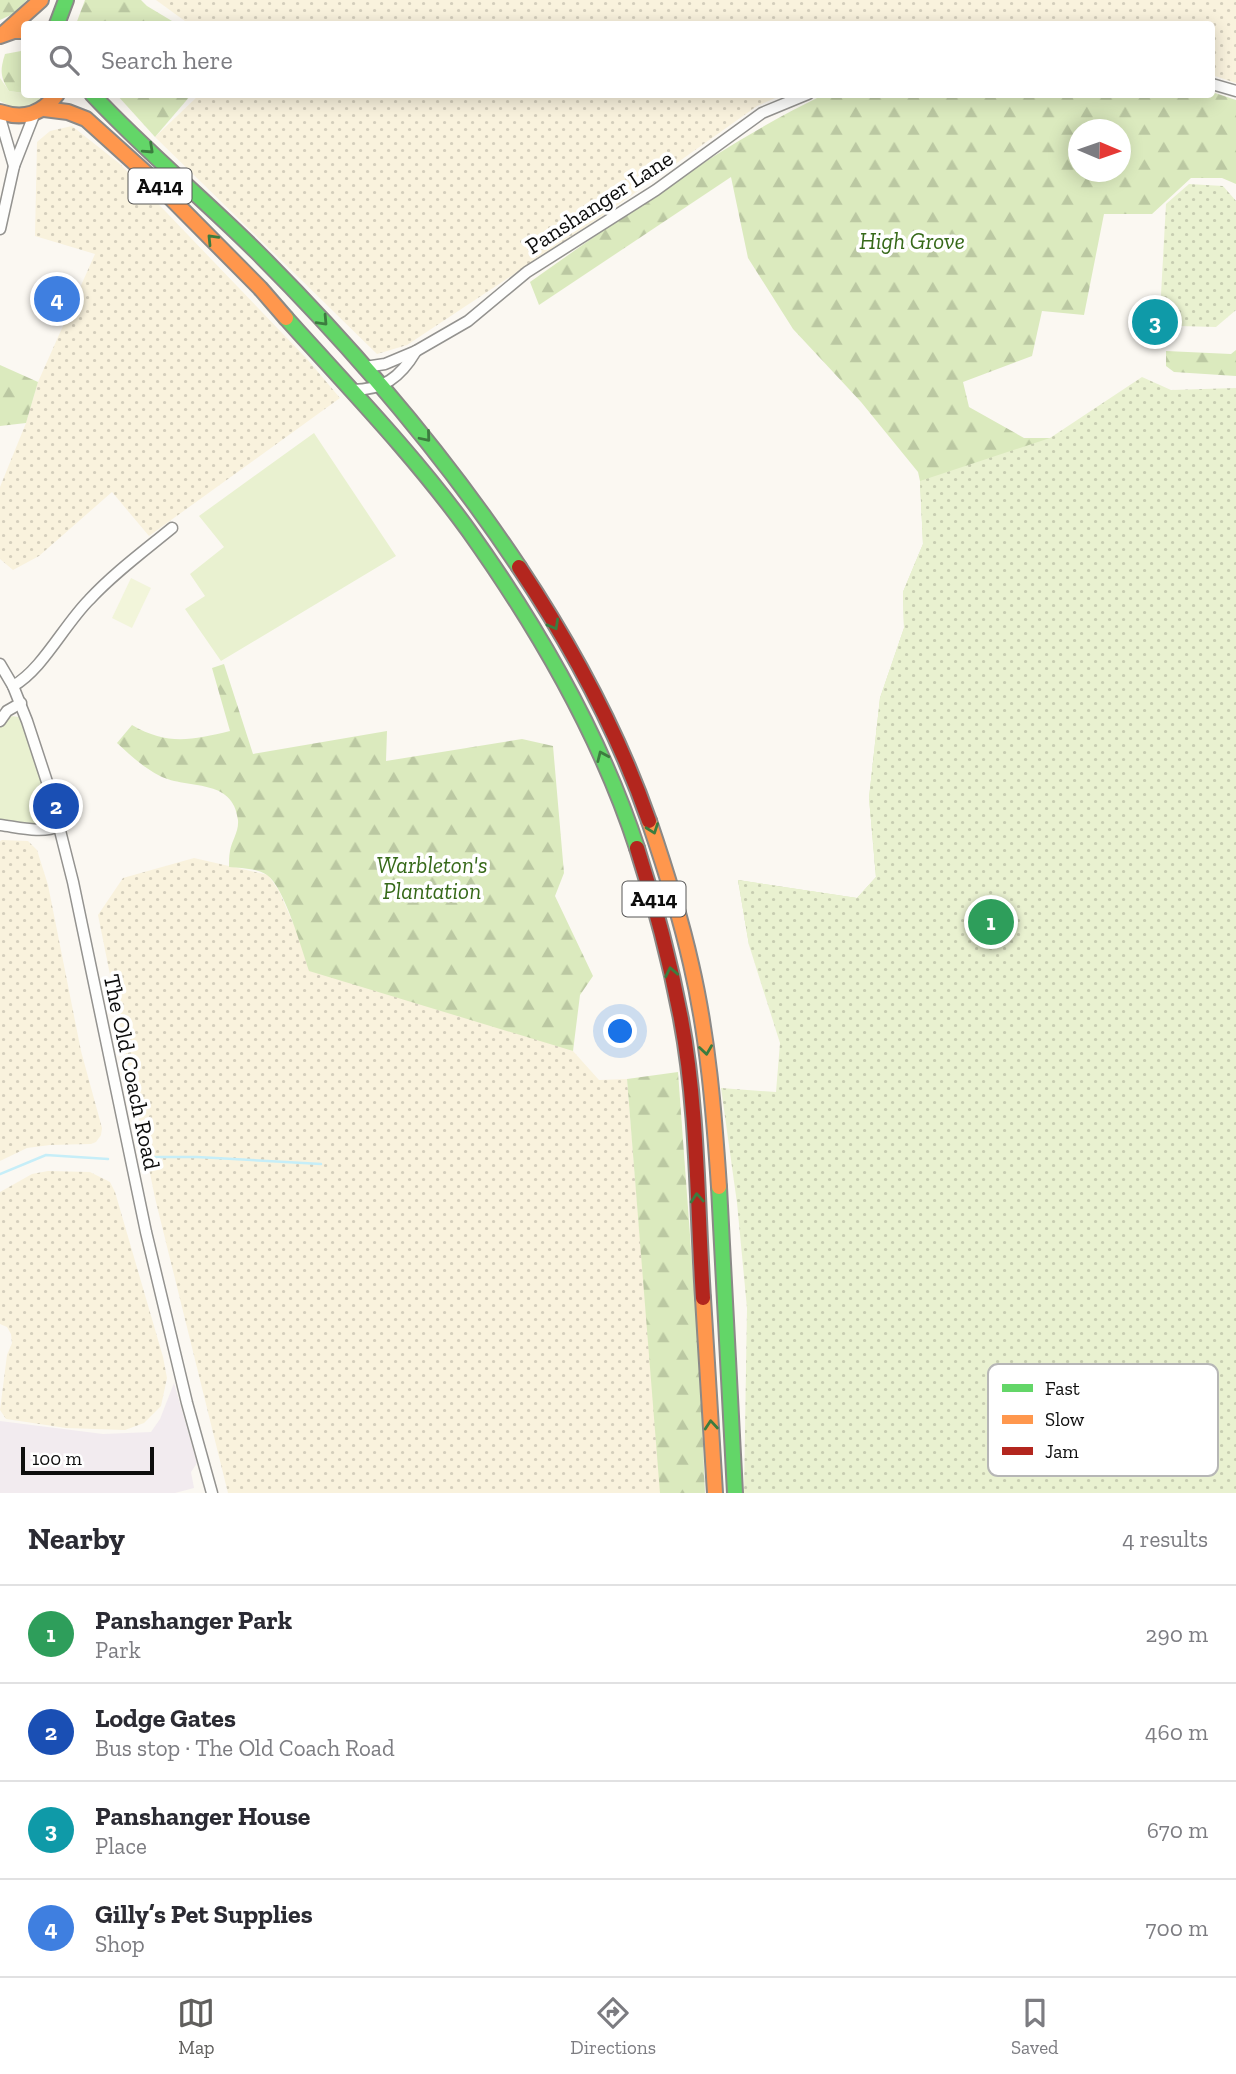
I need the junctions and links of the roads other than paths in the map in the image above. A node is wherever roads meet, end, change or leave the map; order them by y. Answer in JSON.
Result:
{"nodes":[{"id":1,"x":41,"y":0,"type":"edge"},
{"id":2,"x":66,"y":0,"type":"edge"},
{"id":3,"x":73,"y":0,"type":"edge"},
{"id":4,"x":58,"y":21,"type":"edge"},
{"id":5,"x":67,"y":21,"type":"edge"},
{"id":6,"x":21,"y":32,"type":"edge"},
{"id":7,"x":1,"y":35,"type":"edge"},
{"id":8,"x":1215,"y":85,"type":"edge"},
{"id":9,"x":1236,"y":91,"type":"edge"},
{"id":10,"x":53,"y":98,"type":"edge"},
{"id":11,"x":97,"y":98,"type":"edge"},
{"id":12,"x":798,"y":98,"type":"edge"},
{"id":13,"x":0,"y":112,"type":"edge"},
{"id":14,"x":39,"y":112,"type":"junction"},
{"id":15,"x":0,"y":118,"type":"edge"},
{"id":16,"x":14,"y":166,"type":"junction"},
{"id":17,"x":0,"y":229,"type":"edge"},
{"id":18,"x":416,"y":351,"type":"junction"},
{"id":19,"x":365,"y":367,"type":"junction"},
{"id":20,"x":382,"y":385,"type":"junction"},
{"id":21,"x":351,"y":390,"type":"junction"},
{"id":22,"x":172,"y":528,"type":"dead end"},
{"id":23,"x":0,"y":664,"type":"edge"},
{"id":24,"x":13,"y":686,"type":"junction"},
{"id":25,"x":21,"y":703,"type":"junction"},
{"id":26,"x":0,"y":721,"type":"edge"},
{"id":27,"x":0,"y":825,"type":"edge"},
{"id":28,"x":58,"y":826,"type":"junction"},
{"id":29,"x":212,"y":1493,"type":"edge"},
{"id":30,"x":715,"y":1493,"type":"edge"},
{"id":31,"x":735,"y":1493,"type":"edge"}],
"edges":[{"from":1,"to":7,"type":"main road"},
{"from":2,"to":4,"type":"main road"},
{"from":3,"to":5,"type":"main road"},
{"from":6,"to":7,"type":"main road"},
{"from":8,"to":9,"type":"street"},
{"from":10,"to":14,"type":"main road"},
{"from":11,"to":19,"type":"main road","number":"A414","one_way":true},
{"from":12,"to":18,"type":"street","name":"Panshanger Lane"},
{"from":13,"to":14,"type":"main road"},
{"from":14,"to":16,"type":"street"},
{"from":21,"to":14,"type":"main road","number":"A414","one_way":true},
{"from":15,"to":16,"type":"street"},
{"from":16,"to":17,"type":"street"},
{"from":18,"to":19,"type":"street","name":"Panshanger Lane"},
{"from":18,"to":20,"type":"street","name":"Panshanger Lane"},
{"from":19,"to":20,"type":"main road","number":"A414"},
{"from":20,"to":21,"type":"street"},
{"from":20,"to":31,"type":"main road","number":"A414","one_way":true},
{"from":30,"to":21,"type":"main road","number":"A414","one_way":true},
{"from":22,"to":24,"type":"street"},
{"from":23,"to":24,"type":"street","name":"The Old Coach Road"},
{"from":24,"to":25,"type":"street","name":"The Old Coach Road"},
{"from":25,"to":26,"type":"street"},
{"from":25,"to":28,"type":"street","name":"The Old Coach Road"},
{"from":27,"to":28,"type":"street"},
{"from":28,"to":29,"type":"street","name":"The Old Coach Road"}]}
